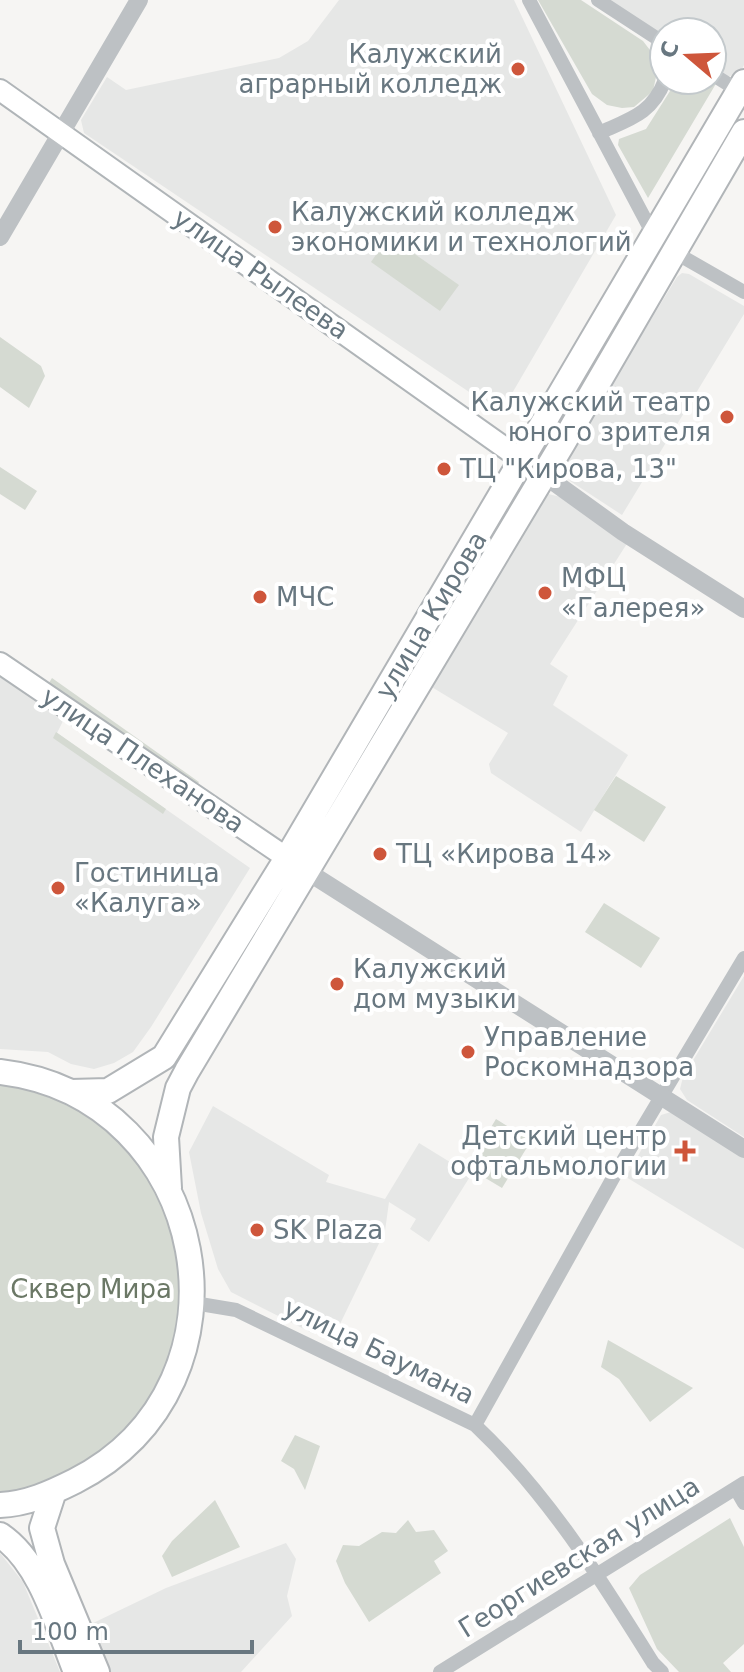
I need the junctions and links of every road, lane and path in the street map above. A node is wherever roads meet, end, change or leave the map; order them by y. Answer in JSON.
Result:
{"nodes":[{"id":1,"x":139,"y":0,"type":"edge"},
{"id":2,"x":529,"y":0,"type":"edge"},
{"id":3,"x":598,"y":0,"type":"edge"},
{"id":4,"x":648,"y":33,"type":"edge"},
{"id":5,"x":741,"y":86,"type":"edge"},
{"id":6,"x":0,"y":90,"type":"edge"},
{"id":7,"x":658,"y":96,"type":"edge"},
{"id":8,"x":61,"y":131,"type":"junction"},
{"id":9,"x":744,"y":132,"type":"edge"},
{"id":10,"x":599,"y":133,"type":"junction"},
{"id":11,"x":654,"y":236,"type":"junction"},
{"id":12,"x":0,"y":237,"type":"edge"},
{"id":13,"x":674,"y":252,"type":"junction"},
{"id":14,"x":744,"y":292,"type":"edge"},
{"id":15,"x":522,"y":460,"type":"junction"},
{"id":16,"x":544,"y":475,"type":"junction"},
{"id":17,"x":744,"y":609,"type":"edge"},
{"id":18,"x":0,"y":663,"type":"edge"},
{"id":19,"x":287,"y":858,"type":"junction"},
{"id":20,"x":308,"y":872,"type":"junction"},
{"id":21,"x":744,"y":958,"type":"edge"},
{"id":22,"x":0,"y":1072,"type":"edge"},
{"id":23,"x":71,"y":1092,"type":"junction"},
{"id":24,"x":661,"y":1095,"type":"junction"},
{"id":25,"x":744,"y":1149,"type":"edge"},
{"id":26,"x":169,"y":1188,"type":"junction"},
{"id":27,"x":194,"y":1303,"type":"junction"},
{"id":28,"x":475,"y":1425,"type":"junction"},
{"id":29,"x":740,"y":1486,"type":"edge"},
{"id":30,"x":54,"y":1491,"type":"junction"},
{"id":31,"x":744,"y":1503,"type":"edge"},
{"id":32,"x":0,"y":1505,"type":"edge"},
{"id":33,"x":0,"y":1535,"type":"edge"},
{"id":34,"x":596,"y":1573,"type":"junction"},
{"id":35,"x":76,"y":1672,"type":"edge"},
{"id":36,"x":97,"y":1672,"type":"edge"},
{"id":37,"x":440,"y":1672,"type":"edge"},
{"id":38,"x":662,"y":1672,"type":"edge"}],
"edges":[{"from":1,"to":8,"type":"street"},
{"from":2,"to":10,"type":"street"},
{"from":3,"to":4,"type":"street"},
{"from":5,"to":11,"type":"main road","name":"улица Кирова"},
{"from":6,"to":8,"type":"main road","name":"улица Рылеева"},
{"from":7,"to":10,"type":"street"},
{"from":8,"to":12,"type":"street"},
{"from":8,"to":15,"type":"main road","name":"улица Рылеева"},
{"from":9,"to":13,"type":"main road","name":"улица Кирова"},
{"from":10,"to":11,"type":"street"},
{"from":11,"to":15,"type":"main road","name":"улица Кирова"},
{"from":13,"to":14,"type":"street"},
{"from":13,"to":16,"type":"main road","name":"улица Кирова"},
{"from":15,"to":16,"type":"main road"},
{"from":15,"to":19,"type":"main road","name":"улица Кирова"},
{"from":16,"to":17,"type":"street"},
{"from":16,"to":20,"type":"main road","name":"улица Кирова"},
{"from":18,"to":19,"type":"main road","name":"улица Плеханова"},
{"from":19,"to":20,"type":"main road"},
{"from":19,"to":23,"type":"main road","name":"улица Кирова"},
{"from":20,"to":24,"type":"street"},
{"from":20,"to":26,"type":"main road","name":"улица Кирова"},
{"from":21,"to":24,"type":"street"},
{"from":22,"to":23,"type":"main road"},
{"from":23,"to":26,"type":"main road"},
{"from":24,"to":25,"type":"street"},
{"from":24,"to":28,"type":"street"},
{"from":26,"to":27,"type":"main road"},
{"from":27,"to":28,"type":"street","name":"улица Баумана"},
{"from":27,"to":30,"type":"main road"},
{"from":28,"to":34,"type":"street","name":"улица Баумана"},
{"from":29,"to":31,"type":"street"},
{"from":29,"to":34,"type":"street","name":"Георгиевская улица"},
{"from":30,"to":32,"type":"main road"},
{"from":30,"to":36,"type":"main road"},
{"from":33,"to":35,"type":"main road"},
{"from":34,"to":37,"type":"street","name":"Георгиевская улица"},
{"from":34,"to":38,"type":"street","name":"улица Баумана"}]}
